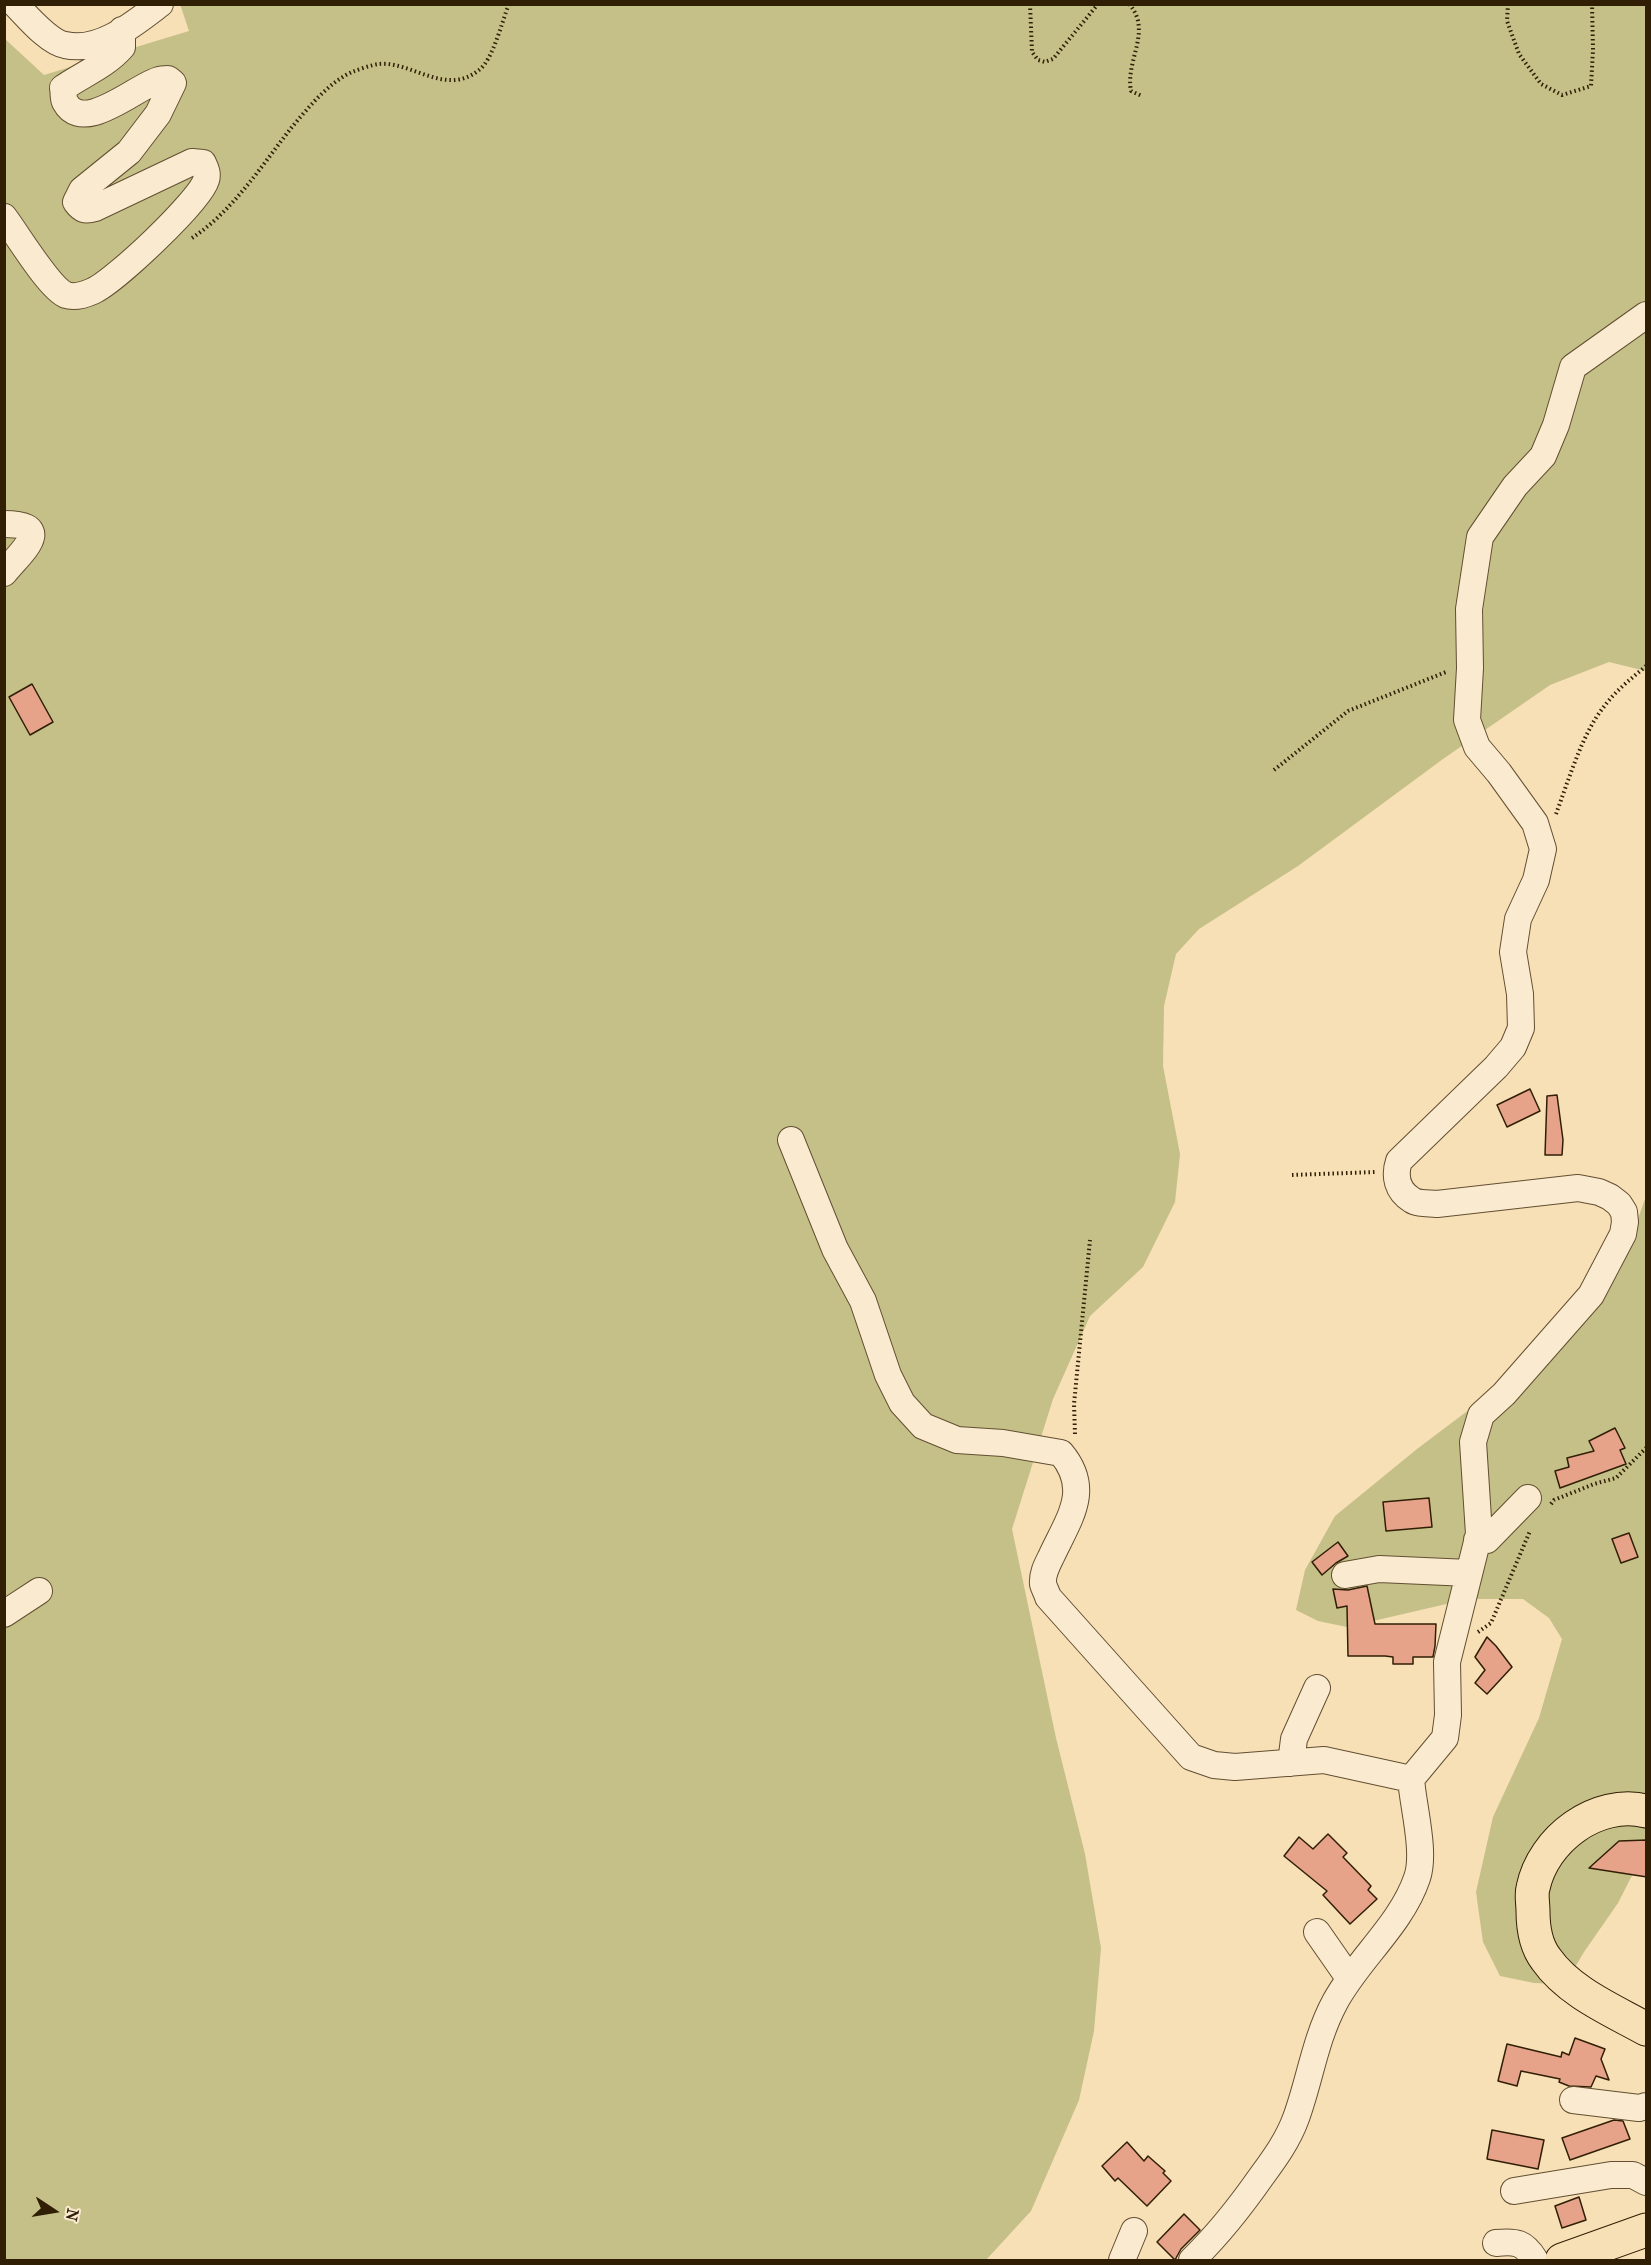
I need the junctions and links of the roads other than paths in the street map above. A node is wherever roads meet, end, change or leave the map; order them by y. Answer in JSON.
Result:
{"nodes":[{"id":1,"x":15,"y":4,"type":"edge"},
{"id":2,"x":160,"y":4,"type":"edge"},
{"id":3,"x":122,"y":30,"type":"junction"},
{"id":4,"x":4,"y":217,"type":"edge"},
{"id":5,"x":1647,"y":315,"type":"edge"},
{"id":6,"x":4,"y":525,"type":"edge"},
{"id":7,"x":4,"y":573,"type":"edge"},
{"id":8,"x":791,"y":1140,"type":"dead end"},
{"id":9,"x":1537,"y":1504,"type":"road end"},
{"id":10,"x":1477,"y":1540,"type":"junction"},
{"id":11,"x":1469,"y":1573,"type":"junction"},
{"id":12,"x":1345,"y":1575,"type":"dead end"},
{"id":13,"x":39,"y":1591,"type":"dead end"},
{"id":14,"x":4,"y":1614,"type":"edge"},
{"id":15,"x":1317,"y":1688,"type":"dead end"},
{"id":16,"x":1291,"y":1763,"type":"junction"},
{"id":17,"x":1411,"y":1779,"type":"junction"},
{"id":18,"x":1647,"y":1811,"type":"edge"},
{"id":19,"x":1317,"y":1932,"type":"dead end"},
{"id":20,"x":1348,"y":1978,"type":"junction"},
{"id":21,"x":1647,"y":2029,"type":"edge"},
{"id":22,"x":1572,"y":2100,"type":"dead end"},
{"id":23,"x":1647,"y":2106,"type":"edge"},
{"id":24,"x":1647,"y":2182,"type":"edge"},
{"id":25,"x":1514,"y":2191,"type":"dead end"},
{"id":26,"x":1647,"y":2229,"type":"edge"},
{"id":27,"x":1134,"y":2231,"type":"dead end"},
{"id":28,"x":1496,"y":2243,"type":"dead end"},
{"id":29,"x":1122,"y":2260,"type":"edge"},
{"id":30,"x":1192,"y":2260,"type":"edge"},
{"id":31,"x":1535,"y":2260,"type":"edge"},
{"id":32,"x":1562,"y":2260,"type":"edge"}],
"edges":[{"from":1,"to":3,"type":"street"},
{"from":2,"to":3,"type":"street"},
{"from":3,"to":4,"type":"street"},
{"from":5,"to":10,"type":"street"},
{"from":6,"to":7,"type":"street"},
{"from":8,"to":16,"type":"street"},
{"from":9,"to":10,"type":"street"},
{"from":10,"to":11,"type":"street"},
{"from":11,"to":12,"type":"street"},
{"from":11,"to":17,"type":"street"},
{"from":13,"to":14,"type":"street"},
{"from":15,"to":16,"type":"street"},
{"from":16,"to":17,"type":"street"},
{"from":17,"to":20,"type":"street"},
{"from":18,"to":21,"type":"highway"},
{"from":19,"to":20,"type":"street"},
{"from":20,"to":30,"type":"street"},
{"from":22,"to":23,"type":"street"},
{"from":24,"to":25,"type":"street"},
{"from":26,"to":32,"type":"highway"},
{"from":27,"to":29,"type":"street"},
{"from":28,"to":31,"type":"street"}]}
